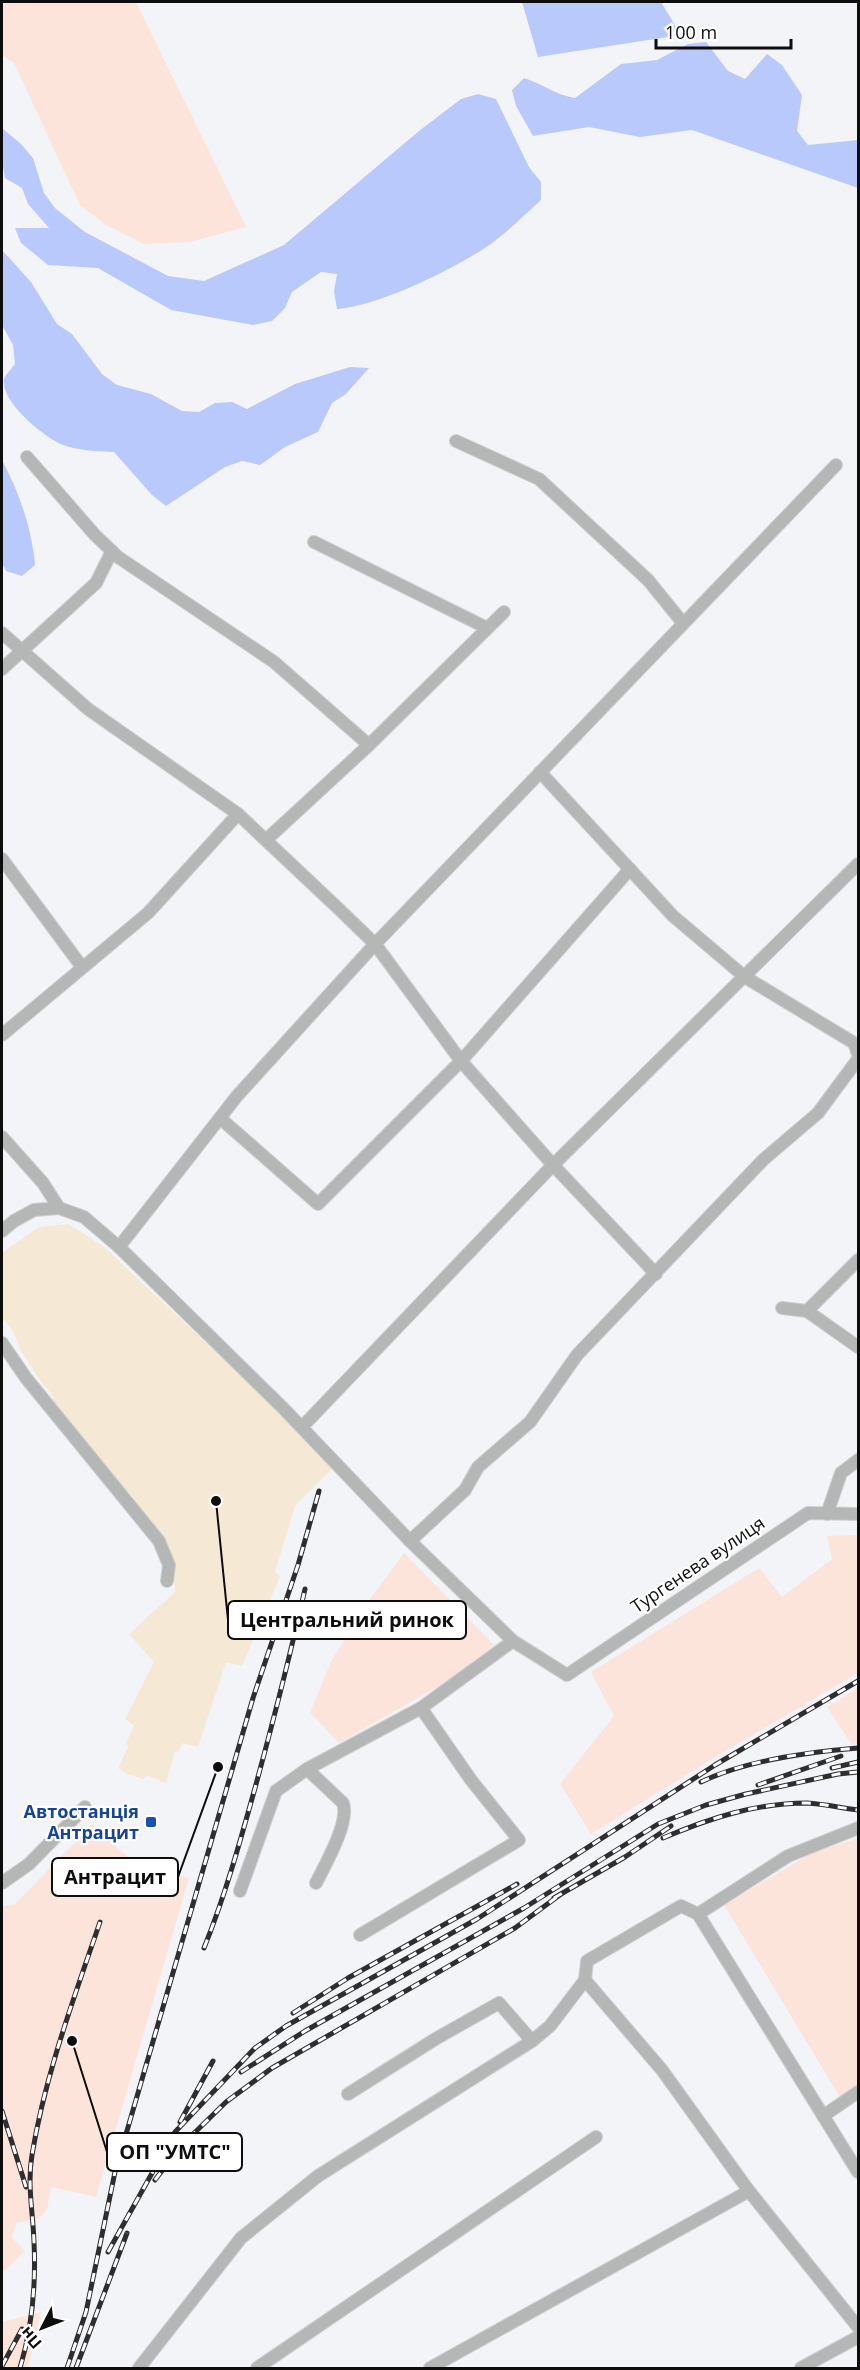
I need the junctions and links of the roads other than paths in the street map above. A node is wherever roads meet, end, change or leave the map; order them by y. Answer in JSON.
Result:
{"nodes":[{"id":1,"x":456,"y":441,"type":"dead end"},
{"id":2,"x":27,"y":457,"type":"dead end"},
{"id":3,"x":836,"y":465,"type":"dead end"},
{"id":4,"x":314,"y":542,"type":"dead end"},
{"id":5,"x":112,"y":551,"type":"junction"},
{"id":6,"x":504,"y":612,"type":"dead end"},
{"id":7,"x":683,"y":623,"type":"junction"},
{"id":8,"x":487,"y":628,"type":"junction"},
{"id":9,"x":2,"y":633,"type":"edge"},
{"id":10,"x":20,"y":651,"type":"junction"},
{"id":11,"x":2,"y":669,"type":"edge"},
{"id":12,"x":369,"y":745,"type":"junction"},
{"id":13,"x":540,"y":772,"type":"junction"},
{"id":14,"x":238,"y":814,"type":"junction"},
{"id":15,"x":266,"y":840,"type":"junction"},
{"id":16,"x":2,"y":859,"type":"edge"},
{"id":17,"x":858,"y":864,"type":"edge"},
{"id":18,"x":630,"y":869,"type":"junction"},
{"id":19,"x":375,"y":944,"type":"junction"},
{"id":20,"x":82,"y":967,"type":"junction"},
{"id":21,"x":745,"y":977,"type":"junction"},
{"id":22,"x":2,"y":1035,"type":"edge"},
{"id":23,"x":858,"y":1053,"type":"edge"},
{"id":24,"x":858,"y":1059,"type":"edge"},
{"id":25,"x":461,"y":1060,"type":"junction"},
{"id":26,"x":220,"y":1118,"type":"junction"},
{"id":27,"x":2,"y":1137,"type":"edge"},
{"id":28,"x":553,"y":1165,"type":"junction"},
{"id":29,"x":59,"y":1208,"type":"junction"},
{"id":30,"x":2,"y":1231,"type":"edge"},
{"id":31,"x":119,"y":1247,"type":"junction"},
{"id":32,"x":858,"y":1260,"type":"edge"},
{"id":33,"x":656,"y":1274,"type":"junction"},
{"id":34,"x":782,"y":1308,"type":"dead end"},
{"id":35,"x":807,"y":1311,"type":"junction"},
{"id":36,"x":2,"y":1342,"type":"edge"},
{"id":37,"x":858,"y":1347,"type":"edge"},
{"id":38,"x":302,"y":1427,"type":"junction"},
{"id":39,"x":858,"y":1460,"type":"edge"},
{"id":40,"x":827,"y":1514,"type":"junction"},
{"id":41,"x":858,"y":1514,"type":"edge"},
{"id":42,"x":410,"y":1541,"type":"junction"},
{"id":43,"x":167,"y":1581,"type":"dead end"},
{"id":44,"x":513,"y":1641,"type":"junction"},
{"id":45,"x":421,"y":1708,"type":"junction"},
{"id":46,"x":308,"y":1769,"type":"junction"},
{"id":47,"x":85,"y":1807,"type":"dead end"},
{"id":48,"x":858,"y":1828,"type":"edge"},
{"id":49,"x":2,"y":1883,"type":"edge"},
{"id":50,"x":316,"y":1883,"type":"dead end"},
{"id":51,"x":240,"y":1891,"type":"dead end"},
{"id":52,"x":698,"y":1914,"type":"junction"},
{"id":53,"x":360,"y":1935,"type":"dead end"},
{"id":54,"x":585,"y":1980,"type":"junction"},
{"id":55,"x":532,"y":2042,"type":"junction"},
{"id":56,"x":858,"y":2092,"type":"edge"},
{"id":57,"x":348,"y":2094,"type":"dead end"},
{"id":58,"x":823,"y":2116,"type":"junction"},
{"id":59,"x":596,"y":2137,"type":"dead end"},
{"id":60,"x":858,"y":2172,"type":"edge"},
{"id":61,"x":749,"y":2191,"type":"junction"},
{"id":62,"x":858,"y":2327,"type":"edge"},
{"id":63,"x":858,"y":2337,"type":"edge"},
{"id":64,"x":139,"y":2368,"type":"edge"},
{"id":65,"x":256,"y":2368,"type":"edge"},
{"id":66,"x":430,"y":2368,"type":"edge"},
{"id":67,"x":801,"y":2368,"type":"edge"}],
"edges":[{"from":1,"to":7,"type":"street"},
{"from":2,"to":5,"type":"street"},
{"from":3,"to":7,"type":"street"},
{"from":4,"to":8,"type":"street"},
{"from":5,"to":10,"type":"street"},
{"from":5,"to":12,"type":"street"},
{"from":6,"to":8,"type":"street"},
{"from":7,"to":13,"type":"street"},
{"from":8,"to":12,"type":"street"},
{"from":9,"to":10,"type":"street"},
{"from":10,"to":11,"type":"street"},
{"from":10,"to":14,"type":"street"},
{"from":12,"to":15,"type":"street"},
{"from":13,"to":18,"type":"street"},
{"from":13,"to":19,"type":"street"},
{"from":14,"to":15,"type":"street"},
{"from":14,"to":20,"type":"street"},
{"from":15,"to":19,"type":"street"},
{"from":16,"to":20,"type":"street"},
{"from":17,"to":21,"type":"street"},
{"from":18,"to":21,"type":"street"},
{"from":18,"to":25,"type":"street"},
{"from":19,"to":25,"type":"street"},
{"from":19,"to":26,"type":"street"},
{"from":20,"to":22,"type":"street"},
{"from":21,"to":23,"type":"street"},
{"from":21,"to":28,"type":"street"},
{"from":24,"to":33,"type":"street"},
{"from":25,"to":26,"type":"street"},
{"from":25,"to":28,"type":"street"},
{"from":26,"to":31,"type":"street"},
{"from":27,"to":29,"type":"street"},
{"from":28,"to":33,"type":"street"},
{"from":28,"to":38,"type":"street"},
{"from":29,"to":30,"type":"street"},
{"from":29,"to":31,"type":"street"},
{"from":31,"to":38,"type":"street"},
{"from":32,"to":35,"type":"street"},
{"from":33,"to":42,"type":"street"},
{"from":34,"to":35,"type":"street"},
{"from":35,"to":37,"type":"street"},
{"from":36,"to":43,"type":"street"},
{"from":38,"to":42,"type":"street"},
{"from":39,"to":40,"type":"street"},
{"from":40,"to":41,"type":"street","name":"Тургенева вулиця"},
{"from":40,"to":44,"type":"street","name":"Тургенева вулиця"},
{"from":42,"to":44,"type":"street"},
{"from":44,"to":45,"type":"street"},
{"from":45,"to":46,"type":"street"},
{"from":45,"to":53,"type":"street"},
{"from":46,"to":50,"type":"street"},
{"from":46,"to":51,"type":"street"},
{"from":47,"to":49,"type":"street"},
{"from":48,"to":52,"type":"street"},
{"from":52,"to":54,"type":"street"},
{"from":52,"to":58,"type":"street"},
{"from":54,"to":55,"type":"street"},
{"from":54,"to":61,"type":"street"},
{"from":55,"to":57,"type":"street"},
{"from":55,"to":64,"type":"street"},
{"from":56,"to":58,"type":"street"},
{"from":58,"to":60,"type":"street"},
{"from":59,"to":65,"type":"street"},
{"from":61,"to":62,"type":"street"},
{"from":61,"to":66,"type":"street"},
{"from":63,"to":67,"type":"street"}]}
